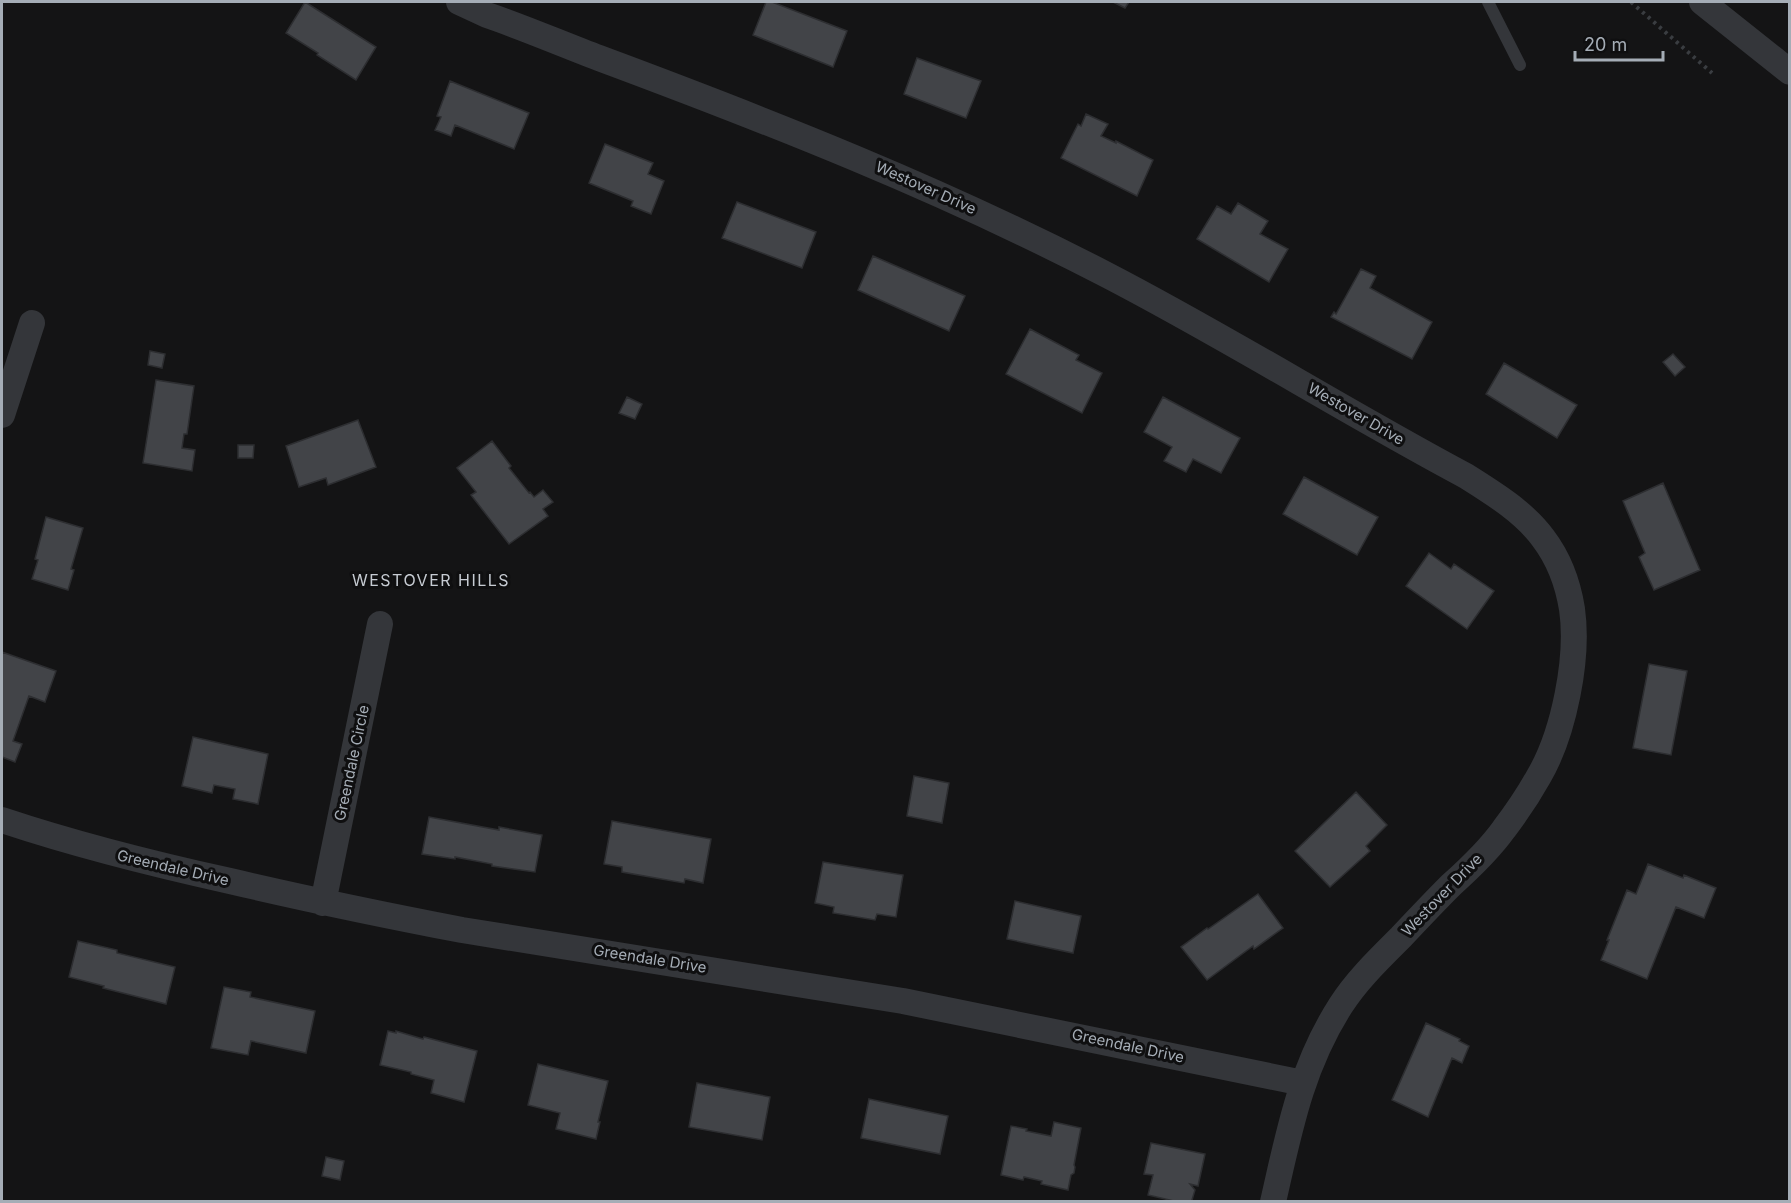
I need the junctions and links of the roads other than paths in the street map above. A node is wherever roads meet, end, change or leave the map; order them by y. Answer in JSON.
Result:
{"nodes":[{"id":1,"x":459,"y":2,"type":"edge"},
{"id":2,"x":1488,"y":2,"type":"edge"},
{"id":3,"x":1701,"y":2,"type":"edge"},
{"id":4,"x":1520,"y":65,"type":"dead end"},
{"id":5,"x":1790,"y":72,"type":"edge"},
{"id":6,"x":32,"y":323,"type":"dead end"},
{"id":7,"x":2,"y":414,"type":"edge"},
{"id":8,"x":380,"y":624,"type":"dead end"},
{"id":9,"x":2,"y":820,"type":"edge"},
{"id":10,"x":323,"y":903,"type":"junction"},
{"id":11,"x":1303,"y":1083,"type":"junction"},
{"id":12,"x":1273,"y":1202,"type":"edge"}],
"edges":[{"from":1,"to":11,"type":"street","name":"Westover Drive"},
{"from":2,"to":4,"type":"lane"},
{"from":3,"to":5,"type":"street"},
{"from":6,"to":7,"type":"street"},
{"from":8,"to":10,"type":"street","name":"Greendale Circle"},
{"from":9,"to":10,"type":"street","name":"Greendale Drive"},
{"from":10,"to":11,"type":"street","name":"Greendale Drive"},
{"from":11,"to":12,"type":"street","name":"Westover Drive"}]}
